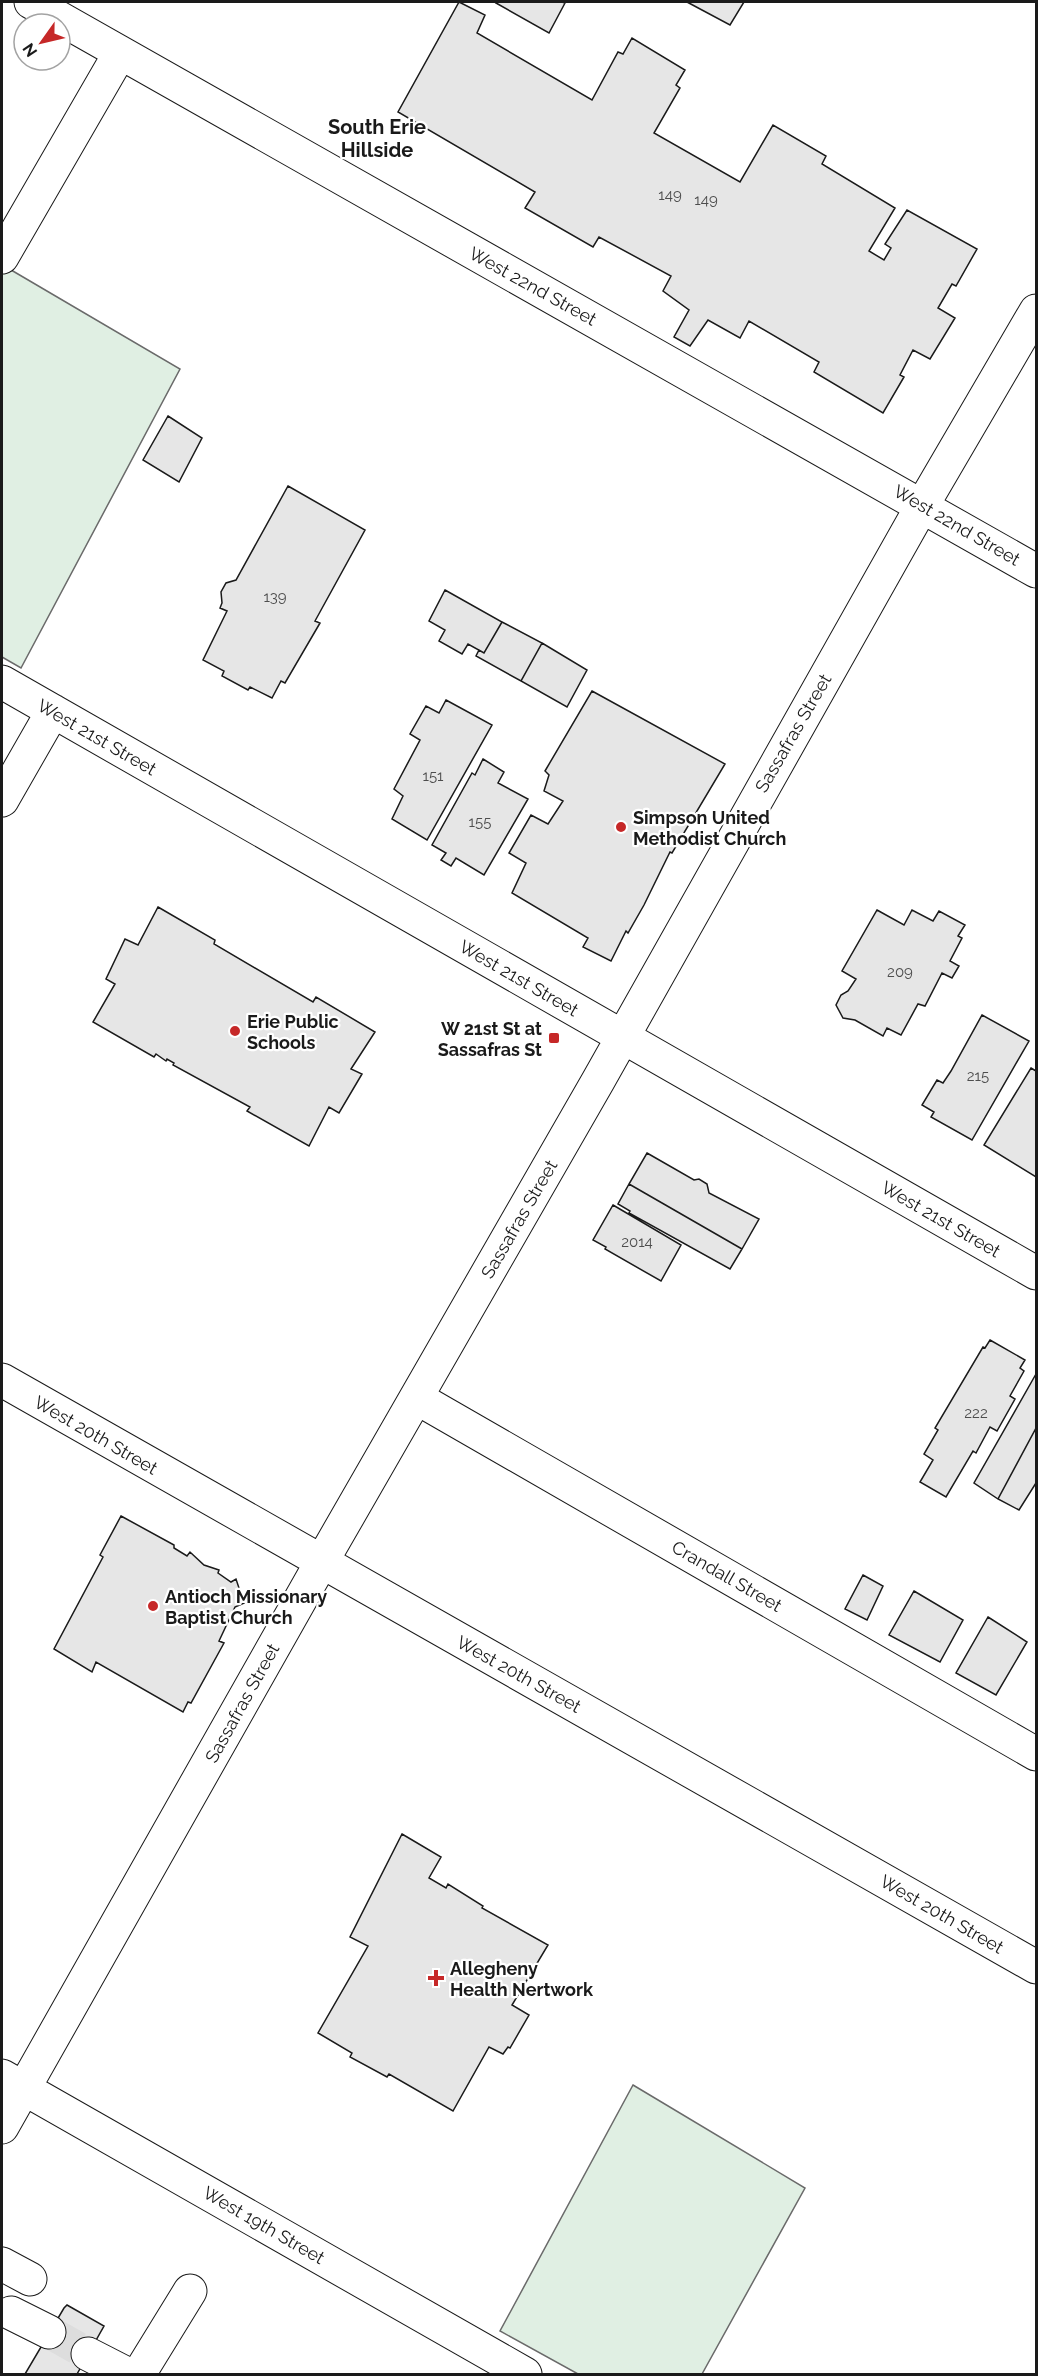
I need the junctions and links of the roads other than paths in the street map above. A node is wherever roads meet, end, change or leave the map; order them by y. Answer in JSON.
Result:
{"nodes":[{"id":1,"x":30,"y":2,"type":"edge"},
{"id":2,"x":120,"y":53,"type":"junction"},
{"id":3,"x":2,"y":257,"type":"edge"},
{"id":4,"x":1036,"y":311,"type":"edge"},
{"id":5,"x":922,"y":506,"type":"junction"},
{"id":6,"x":1036,"y":571,"type":"edge"},
{"id":7,"x":2,"y":682,"type":"edge"},
{"id":8,"x":53,"y":711,"type":"junction"},
{"id":9,"x":2,"y":800,"type":"edge"},
{"id":10,"x":623,"y":1037,"type":"junction"},
{"id":11,"x":1036,"y":1273,"type":"edge"},
{"id":12,"x":2,"y":1380,"type":"edge"},
{"id":13,"x":417,"y":1398,"type":"junction"},
{"id":14,"x":321,"y":1563,"type":"junction"},
{"id":15,"x":1036,"y":1754,"type":"edge"},
{"id":16,"x":1036,"y":1967,"type":"edge"},
{"id":17,"x":13,"y":2083,"type":"edge"},
{"id":18,"x":2,"y":2127,"type":"edge"},
{"id":19,"x":190,"y":2291,"type":"dead end"},
{"id":20,"x":11,"y":2313,"type":"dead end"},
{"id":21,"x":50,"y":2332,"type":"tunnel mouth"},
{"id":22,"x":88,"y":2354,"type":"tunnel mouth"},
{"id":23,"x":127,"y":2374,"type":"edge"},
{"id":24,"x":139,"y":2374,"type":"edge"},
{"id":25,"x":525,"y":2374,"type":"edge"}],
"edges":[{"from":1,"to":2,"type":"street","name":"West 22nd Street"},
{"from":2,"to":3,"type":"street"},
{"from":2,"to":5,"type":"street","name":"West 22nd Street"},
{"from":4,"to":5,"type":"street","name":"Sassafras Street"},
{"from":5,"to":6,"type":"street","name":"West 22nd Street"},
{"from":5,"to":10,"type":"street","name":"Sassafras Street"},
{"from":7,"to":8,"type":"street","name":"West 21st Street"},
{"from":8,"to":9,"type":"street"},
{"from":8,"to":10,"type":"street","name":"West 21st Street"},
{"from":10,"to":11,"type":"street","name":"West 21st Street"},
{"from":10,"to":13,"type":"street","name":"Sassafras Street"},
{"from":12,"to":14,"type":"street","name":"West 20th Street"},
{"from":13,"to":14,"type":"street","name":"Sassafras Street"},
{"from":13,"to":15,"type":"street","name":"Crandall Street"},
{"from":14,"to":16,"type":"street","name":"West 20th Street"},
{"from":14,"to":17,"type":"street","name":"Sassafras Street"},
{"from":17,"to":18,"type":"street","name":"Sassafras Street"},
{"from":17,"to":25,"type":"street","name":"West 19th Street"},
{"from":19,"to":24,"type":"street"},
{"from":20,"to":21,"type":"street"},
{"from":22,"to":23,"type":"street"}]}
